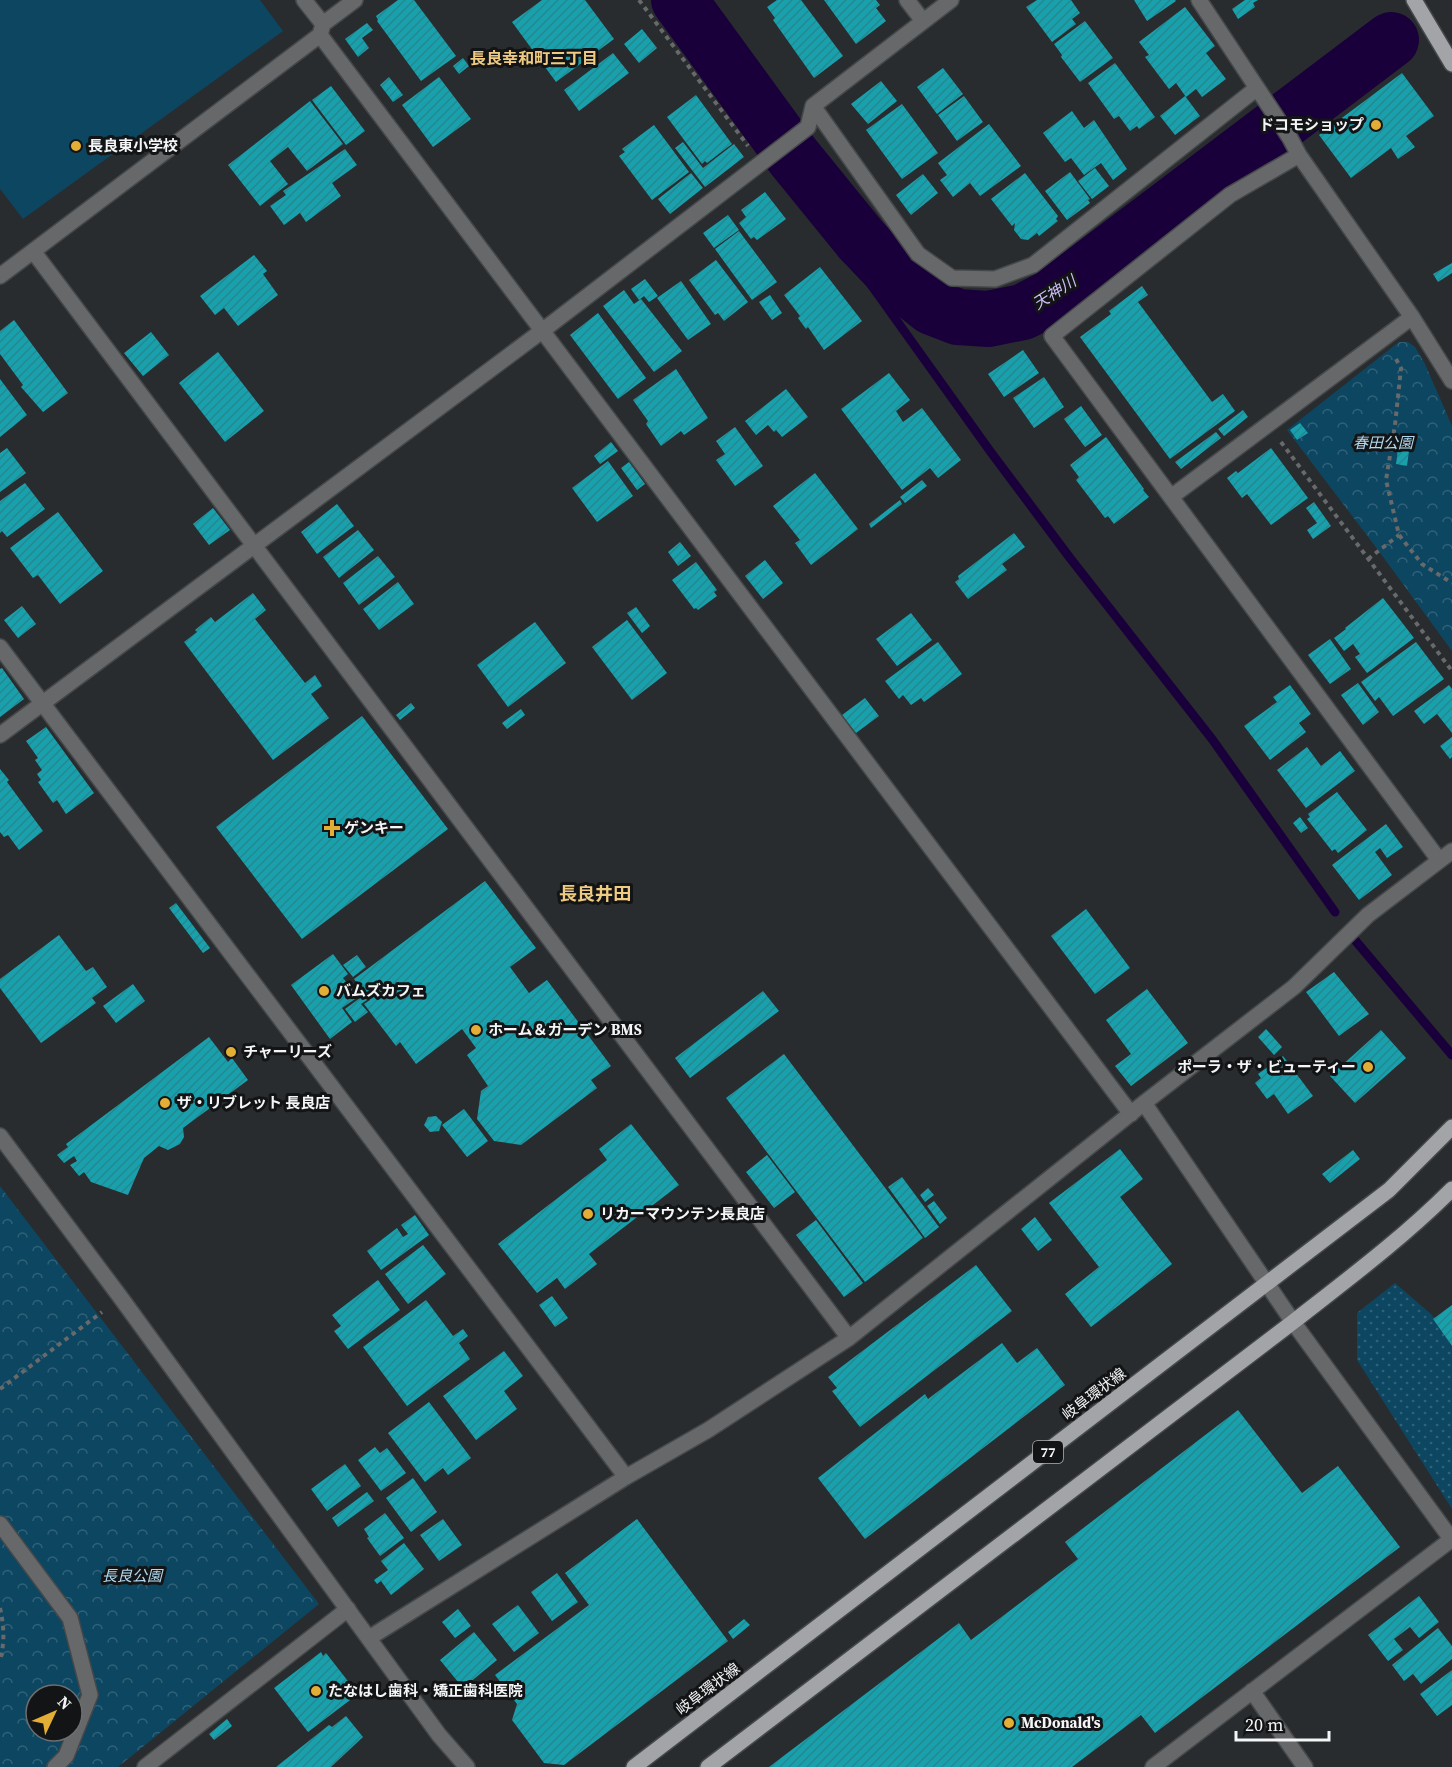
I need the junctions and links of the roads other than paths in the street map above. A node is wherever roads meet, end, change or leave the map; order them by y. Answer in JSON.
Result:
{"nodes":[{"id":1,"x":304,"y":0,"type":"edge"},
{"id":2,"x":355,"y":0,"type":"edge"},
{"id":3,"x":908,"y":0,"type":"edge"},
{"id":4,"x":951,"y":0,"type":"edge"},
{"id":5,"x":1199,"y":0,"type":"edge"},
{"id":6,"x":1414,"y":0,"type":"edge"},
{"id":7,"x":923,"y":21,"type":"junction"},
{"id":8,"x":321,"y":30,"type":"junction"},
{"id":9,"x":1452,"y":64,"type":"edge"},
{"id":10,"x":1257,"y":88,"type":"junction"},
{"id":11,"x":813,"y":106,"type":"junction"},
{"id":12,"x":1299,"y":155,"type":"junction"},
{"id":13,"x":33,"y":251,"type":"junction"},
{"id":14,"x":0,"y":276,"type":"edge"},
{"id":15,"x":1412,"y":317,"type":"junction"},
{"id":16,"x":542,"y":331,"type":"junction"},
{"id":17,"x":1452,"y":381,"type":"edge"},
{"id":18,"x":1171,"y":497,"type":"junction"},
{"id":19,"x":254,"y":546,"type":"junction"},
{"id":20,"x":0,"y":647,"type":"edge"},
{"id":21,"x":42,"y":704,"type":"junction"},
{"id":22,"x":0,"y":735,"type":"edge"},
{"id":23,"x":1452,"y":850,"type":"edge"},
{"id":24,"x":1439,"y":860,"type":"junction"},
{"id":25,"x":1144,"y":1103,"type":"junction"},
{"id":26,"x":1131,"y":1114,"type":"junction"},
{"id":27,"x":1452,"y":1127,"type":"edge"},
{"id":28,"x":0,"y":1136,"type":"edge"},
{"id":29,"x":1452,"y":1189,"type":"edge"},
{"id":30,"x":1269,"y":1283,"type":"junction"},
{"id":31,"x":1293,"y":1322,"type":"junction"},
{"id":32,"x":849,"y":1338,"type":"junction"},
{"id":33,"x":626,"y":1476,"type":"junction"},
{"id":34,"x":0,"y":1524,"type":"edge"},
{"id":35,"x":1452,"y":1539,"type":"edge"},
{"id":36,"x":348,"y":1609,"type":"junction"},
{"id":37,"x":369,"y":1638,"type":"junction"},
{"id":38,"x":1252,"y":1691,"type":"junction"},
{"id":39,"x":54,"y":1767,"type":"edge"},
{"id":40,"x":145,"y":1767,"type":"edge"},
{"id":41,"x":467,"y":1767,"type":"edge"},
{"id":42,"x":634,"y":1767,"type":"edge"},
{"id":43,"x":708,"y":1767,"type":"edge"},
{"id":44,"x":1153,"y":1767,"type":"edge"},
{"id":45,"x":1305,"y":1767,"type":"edge"}],
"edges":[{"from":1,"to":8,"type":"street"},
{"from":2,"to":8,"type":"street"},
{"from":3,"to":7,"type":"street"},
{"from":4,"to":7,"type":"street"},
{"from":5,"to":10,"type":"street"},
{"from":6,"to":9,"type":"main road"},
{"from":7,"to":11,"type":"street"},
{"from":8,"to":13,"type":"street"},
{"from":8,"to":16,"type":"street"},
{"from":10,"to":11,"type":"street"},
{"from":10,"to":12,"type":"street"},
{"from":11,"to":16,"type":"street"},
{"from":12,"to":15,"type":"street"},
{"from":12,"to":18,"type":"street"},
{"from":13,"to":14,"type":"street"},
{"from":13,"to":19,"type":"street"},
{"from":15,"to":17,"type":"street"},
{"from":15,"to":18,"type":"street"},
{"from":16,"to":19,"type":"street"},
{"from":16,"to":26,"type":"street"},
{"from":18,"to":24,"type":"street"},
{"from":19,"to":21,"type":"street"},
{"from":19,"to":32,"type":"street"},
{"from":20,"to":21,"type":"street"},
{"from":21,"to":22,"type":"street"},
{"from":21,"to":33,"type":"street"},
{"from":23,"to":24,"type":"street"},
{"from":24,"to":25,"type":"street"},
{"from":25,"to":26,"type":"street"},
{"from":25,"to":30,"type":"street"},
{"from":26,"to":32,"type":"street"},
{"from":27,"to":30,"type":"main road","name":"岐阜環状線","number":"77"},
{"from":28,"to":36,"type":"street"},
{"from":29,"to":31,"type":"main road"},
{"from":30,"to":31,"type":"street"},
{"from":30,"to":42,"type":"main road","name":"岐阜環状線","number":"77"},
{"from":31,"to":35,"type":"street"},
{"from":31,"to":43,"type":"main road"},
{"from":32,"to":33,"type":"street"},
{"from":33,"to":37,"type":"street"},
{"from":34,"to":39,"type":"street"},
{"from":35,"to":38,"type":"street"},
{"from":36,"to":37,"type":"street"},
{"from":36,"to":40,"type":"street"},
{"from":37,"to":41,"type":"street"},
{"from":38,"to":44,"type":"street"},
{"from":38,"to":45,"type":"street"}]}
